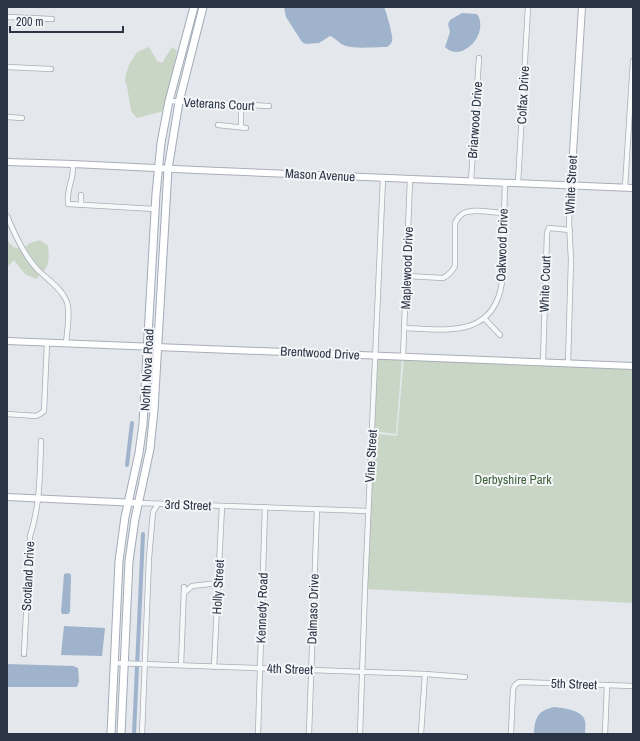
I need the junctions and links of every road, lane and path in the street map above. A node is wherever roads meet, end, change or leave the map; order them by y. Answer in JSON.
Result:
{"nodes":[{"id":1,"x":194,"y":7,"type":"edge"},
{"id":2,"x":203,"y":7,"type":"edge"},
{"id":3,"x":528,"y":7,"type":"edge"},
{"id":4,"x":582,"y":7,"type":"edge"},
{"id":5,"x":7,"y":17,"type":"edge"},
{"id":6,"x":52,"y":19,"type":"dead end"},
{"id":7,"x":185,"y":38,"type":"junction"},
{"id":8,"x":194,"y":40,"type":"junction"},
{"id":9,"x":479,"y":58,"type":"dead end"},
{"id":10,"x":633,"y":61,"type":"edge"},
{"id":11,"x":7,"y":67,"type":"edge"},
{"id":12,"x":51,"y":69,"type":"dead end"},
{"id":13,"x":169,"y":101,"type":"junction"},
{"id":14,"x":179,"y":102,"type":"junction"},
{"id":15,"x":269,"y":106,"type":"dead end"},
{"id":16,"x":242,"y":110,"type":"dead end"},
{"id":17,"x":7,"y":117,"type":"edge"},
{"id":18,"x":22,"y":118,"type":"dead end"},
{"id":19,"x":218,"y":125,"type":"dead end"},
{"id":20,"x":240,"y":127,"type":"junction"},
{"id":21,"x":246,"y":128,"type":"dead end"},
{"id":22,"x":7,"y":162,"type":"edge"},
{"id":23,"x":73,"y":164,"type":"junction"},
{"id":24,"x":158,"y":169,"type":"junction"},
{"id":25,"x":168,"y":169,"type":"junction"},
{"id":26,"x":383,"y":178,"type":"junction"},
{"id":27,"x":410,"y":179,"type":"junction"},
{"id":28,"x":471,"y":181,"type":"junction"},
{"id":29,"x":505,"y":183,"type":"junction"},
{"id":30,"x":518,"y":183,"type":"junction"},
{"id":31,"x":571,"y":185,"type":"junction"},
{"id":32,"x":625,"y":187,"type":"junction"},
{"id":33,"x":633,"y":188,"type":"edge"},
{"id":34,"x":81,"y":195,"type":"dead end"},
{"id":35,"x":81,"y":205,"type":"junction"},
{"id":36,"x":155,"y":208,"type":"junction"},
{"id":37,"x":504,"y":213,"type":"junction"},
{"id":38,"x":7,"y":218,"type":"edge"},
{"id":39,"x":570,"y":230,"type":"junction"},
{"id":40,"x":152,"y":272,"type":"junction"},
{"id":41,"x":407,"y":276,"type":"junction"},
{"id":42,"x":161,"y":290,"type":"junction"},
{"id":43,"x":484,"y":318,"type":"junction"},
{"id":44,"x":405,"y":328,"type":"junction"},
{"id":45,"x":500,"y":335,"type":"dead end"},
{"id":46,"x":7,"y":341,"type":"edge"},
{"id":47,"x":47,"y":342,"type":"junction"},
{"id":48,"x":66,"y":343,"type":"junction"},
{"id":49,"x":148,"y":346,"type":"junction"},
{"id":50,"x":158,"y":346,"type":"junction"},
{"id":51,"x":375,"y":356,"type":"junction"},
{"id":52,"x":403,"y":357,"type":"junction"},
{"id":53,"x":543,"y":362,"type":"junction"},
{"id":54,"x":568,"y":363,"type":"junction"},
{"id":55,"x":633,"y":366,"type":"edge"},
{"id":56,"x":7,"y":414,"type":"edge"},
{"id":57,"x":41,"y":441,"type":"dead end"},
{"id":58,"x":7,"y":497,"type":"edge"},
{"id":59,"x":38,"y":498,"type":"junction"},
{"id":60,"x":128,"y":503,"type":"junction"},
{"id":61,"x":138,"y":503,"type":"junction"},
{"id":62,"x":146,"y":503,"type":"junction"},
{"id":63,"x":158,"y":504,"type":"junction"},
{"id":64,"x":222,"y":506,"type":"junction"},
{"id":65,"x":265,"y":507,"type":"junction"},
{"id":66,"x":317,"y":509,"type":"junction"},
{"id":67,"x":368,"y":511,"type":"junction"},
{"id":68,"x":152,"y":512,"type":"junction"},
{"id":69,"x":218,"y":583,"type":"junction"},
{"id":70,"x":184,"y":587,"type":"dead end"},
{"id":71,"x":184,"y":593,"type":"junction"},
{"id":72,"x":24,"y":654,"type":"dead end"},
{"id":73,"x":114,"y":663,"type":"junction"},
{"id":74,"x":126,"y":663,"type":"junction"},
{"id":75,"x":145,"y":664,"type":"junction"},
{"id":76,"x":181,"y":665,"type":"junction"},
{"id":77,"x":214,"y":667,"type":"junction"},
{"id":78,"x":260,"y":668,"type":"junction"},
{"id":79,"x":312,"y":670,"type":"junction"},
{"id":80,"x":362,"y":672,"type":"junction"},
{"id":81,"x":425,"y":674,"type":"junction"},
{"id":82,"x":465,"y":677,"type":"dead end"},
{"id":83,"x":607,"y":686,"type":"junction"},
{"id":84,"x":633,"y":686,"type":"edge"},
{"id":85,"x":111,"y":734,"type":"edge"},
{"id":86,"x":121,"y":734,"type":"edge"},
{"id":87,"x":142,"y":734,"type":"edge"},
{"id":88,"x":258,"y":734,"type":"edge"},
{"id":89,"x":309,"y":734,"type":"edge"},
{"id":90,"x":360,"y":734,"type":"edge"},
{"id":91,"x":421,"y":734,"type":"edge"},
{"id":92,"x":511,"y":734,"type":"edge"},
{"id":93,"x":605,"y":734,"type":"edge"}],
"edges":[{"from":1,"to":7,"type":"main road","name":"North Nova Road"},
{"from":2,"to":8,"type":"main road","name":"North Nova Road"},
{"from":3,"to":30,"type":"street","name":"Colfax Drive"},
{"from":4,"to":31,"type":"street","name":"White Street"},
{"from":5,"to":6,"type":"street"},
{"from":7,"to":8,"type":"street"},
{"from":7,"to":13,"type":"main road","name":"North Nova Road"},
{"from":8,"to":14,"type":"main road","name":"North Nova Road"},
{"from":9,"to":28,"type":"street","name":"Briarwood Drive"},
{"from":10,"to":32,"type":"street"},
{"from":11,"to":12,"type":"street"},
{"from":13,"to":14,"type":"street","name":"Veterans Court"},
{"from":13,"to":24,"type":"main road","name":"North Nova Road"},
{"from":14,"to":15,"type":"street","name":"Veterans Court"},
{"from":14,"to":25,"type":"main road","name":"North Nova Road"},
{"from":16,"to":20,"type":"street"},
{"from":17,"to":18,"type":"street"},
{"from":19,"to":20,"type":"street"},
{"from":20,"to":21,"type":"street"},
{"from":22,"to":23,"type":"street","name":"Mason Avenue"},
{"from":23,"to":24,"type":"street","name":"Mason Avenue"},
{"from":23,"to":35,"type":"street"},
{"from":24,"to":25,"type":"street","name":"Mason Avenue"},
{"from":24,"to":36,"type":"main road","name":"North Nova Road"},
{"from":25,"to":26,"type":"street","name":"Mason Avenue"},
{"from":25,"to":42,"type":"main road","name":"North Nova Road"},
{"from":26,"to":27,"type":"street","name":"Mason Avenue"},
{"from":26,"to":51,"type":"street","name":"Vine Street"},
{"from":27,"to":28,"type":"street","name":"Mason Avenue"},
{"from":27,"to":41,"type":"street","name":"Maplewood Drive"},
{"from":28,"to":29,"type":"street","name":"Mason Avenue"},
{"from":29,"to":30,"type":"street","name":"Mason Avenue"},
{"from":29,"to":37,"type":"street","name":"Oakwood Drive"},
{"from":30,"to":31,"type":"street","name":"Mason Avenue"},
{"from":31,"to":32,"type":"street","name":"Mason Avenue"},
{"from":31,"to":39,"type":"street","name":"White Street"},
{"from":32,"to":33,"type":"street","name":"Mason Avenue"},
{"from":34,"to":35,"type":"street"},
{"from":35,"to":36,"type":"street"},
{"from":36,"to":40,"type":"main road","name":"North Nova Road"},
{"from":37,"to":41,"type":"street"},
{"from":37,"to":43,"type":"street","name":"Oakwood Drive"},
{"from":38,"to":48,"type":"street"},
{"from":39,"to":53,"type":"street","name":"White Court"},
{"from":39,"to":54,"type":"street","name":"White Street"},
{"from":40,"to":42,"type":"main road"},
{"from":40,"to":49,"type":"main road","name":"North Nova Road"},
{"from":41,"to":44,"type":"street","name":"Maplewood Drive"},
{"from":42,"to":50,"type":"main road","name":"North Nova Road"},
{"from":43,"to":44,"type":"street","name":"Oakwood Drive"},
{"from":43,"to":45,"type":"street"},
{"from":44,"to":52,"type":"street","name":"Maplewood Drive"},
{"from":46,"to":47,"type":"street","name":"Brentwood Drive"},
{"from":47,"to":48,"type":"street","name":"Brentwood Drive"},
{"from":47,"to":56,"type":"street"},
{"from":48,"to":49,"type":"street","name":"Brentwood Drive"},
{"from":49,"to":50,"type":"street","name":"Brentwood Drive"},
{"from":49,"to":60,"type":"main road","name":"North Nova Road"},
{"from":50,"to":51,"type":"street","name":"Brentwood Drive"},
{"from":50,"to":61,"type":"main road","name":"North Nova Road"},
{"from":51,"to":52,"type":"street","name":"Brentwood Drive"},
{"from":51,"to":67,"type":"street","name":"Vine Street"},
{"from":52,"to":53,"type":"street","name":"Brentwood Drive"},
{"from":53,"to":54,"type":"street","name":"Brentwood Drive"},
{"from":54,"to":55,"type":"street","name":"Brentwood Drive"},
{"from":57,"to":59,"type":"street","name":"Scotland Drive"},
{"from":58,"to":59,"type":"street","name":"3rd Street"},
{"from":59,"to":60,"type":"street","name":"3rd Street"},
{"from":59,"to":72,"type":"street","name":"Scotland Drive"},
{"from":60,"to":61,"type":"street","name":"3rd Street"},
{"from":60,"to":73,"type":"main road","name":"North Nova Road"},
{"from":61,"to":62,"type":"street","name":"3rd Street"},
{"from":61,"to":74,"type":"main road","name":"North Nova Road"},
{"from":62,"to":63,"type":"street","name":"3rd Street"},
{"from":62,"to":68,"type":"street"},
{"from":63,"to":64,"type":"street","name":"3rd Street"},
{"from":63,"to":68,"type":"street"},
{"from":64,"to":65,"type":"street","name":"3rd Street"},
{"from":64,"to":69,"type":"street","name":"Holly Street"},
{"from":65,"to":66,"type":"street","name":"3rd Street"},
{"from":65,"to":78,"type":"street","name":"Kennedy Road"},
{"from":66,"to":67,"type":"street","name":"3rd Street"},
{"from":66,"to":79,"type":"street","name":"Dalmaso Drive"},
{"from":67,"to":80,"type":"street","name":"Vine Street"},
{"from":68,"to":75,"type":"street"},
{"from":69,"to":71,"type":"street"},
{"from":69,"to":77,"type":"street","name":"Holly Street"},
{"from":70,"to":71,"type":"street"},
{"from":71,"to":76,"type":"street"},
{"from":73,"to":74,"type":"street","name":"4th Street"},
{"from":73,"to":85,"type":"main road","name":"North Nova Road"},
{"from":74,"to":75,"type":"street","name":"4th Street"},
{"from":74,"to":86,"type":"main road","name":"North Nova Road"},
{"from":75,"to":76,"type":"street","name":"4th Street"},
{"from":75,"to":87,"type":"street"},
{"from":76,"to":77,"type":"street","name":"4th Street"},
{"from":77,"to":78,"type":"street","name":"4th Street"},
{"from":78,"to":79,"type":"street","name":"4th Street"},
{"from":78,"to":88,"type":"street","name":"Kennedy Road"},
{"from":79,"to":80,"type":"street","name":"4th Street"},
{"from":79,"to":89,"type":"street","name":"Dalmaso Drive"},
{"from":80,"to":81,"type":"street","name":"4th Street"},
{"from":80,"to":90,"type":"street","name":"Vine Street"},
{"from":81,"to":82,"type":"street","name":"4th Street"},
{"from":81,"to":91,"type":"street"},
{"from":83,"to":84,"type":"street","name":"5th Street"},
{"from":83,"to":92,"type":"street","name":"5th Street"},
{"from":83,"to":93,"type":"street"}]}
